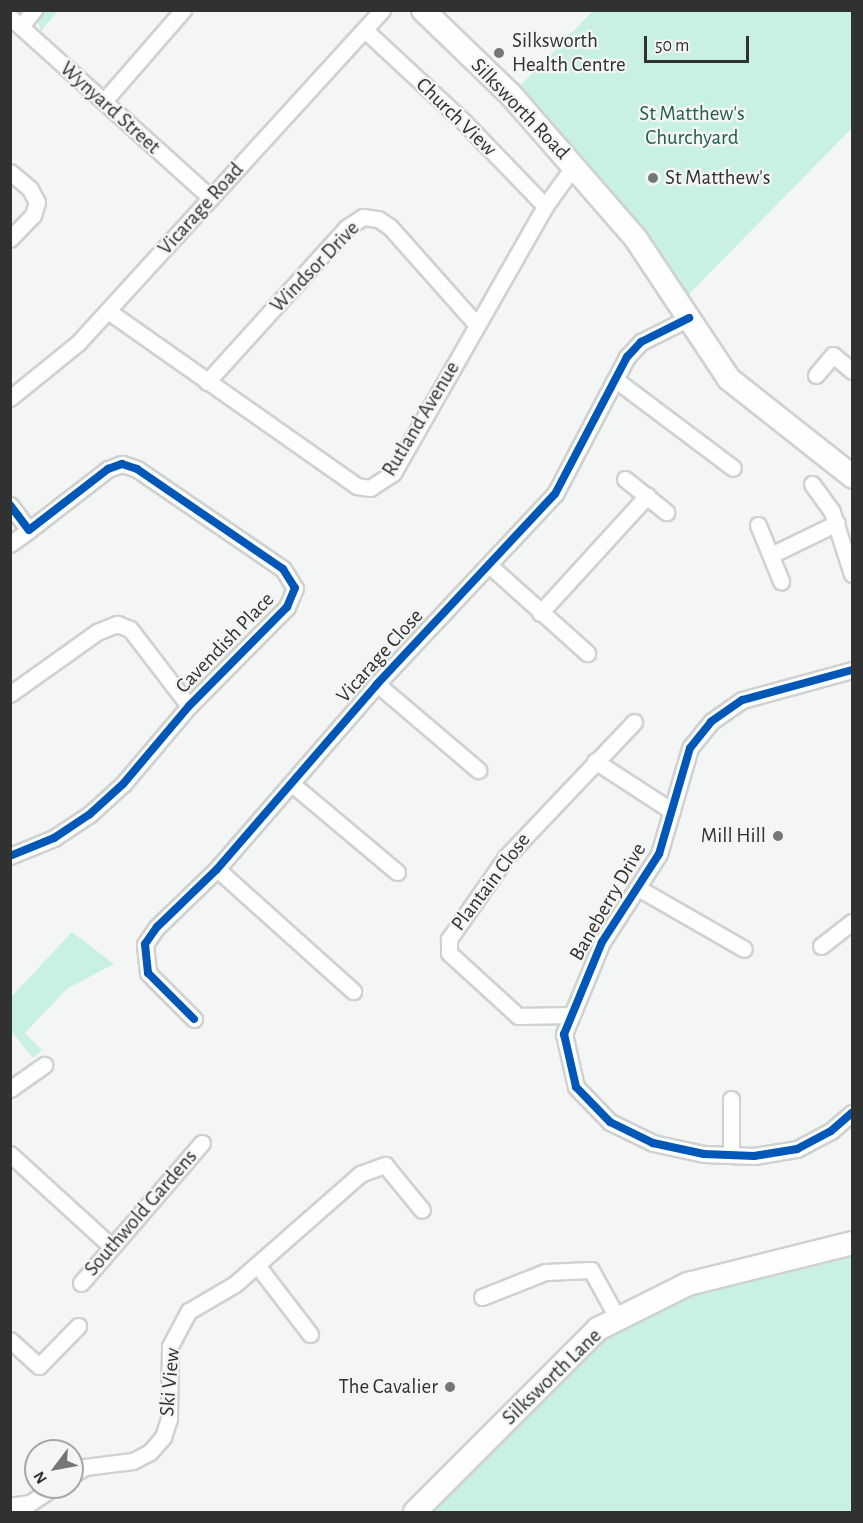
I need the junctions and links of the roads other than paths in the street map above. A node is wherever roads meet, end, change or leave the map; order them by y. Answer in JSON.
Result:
{"nodes":[{"id":1,"x":34,"y":10,"type":"edge"},
{"id":2,"x":183,"y":10,"type":"edge"},
{"id":3,"x":382,"y":10,"type":"edge"},
{"id":4,"x":423,"y":10,"type":"edge"},
{"id":5,"x":16,"y":22,"type":"edge"},
{"id":6,"x":365,"y":30,"type":"junction"},
{"id":7,"x":104,"y":100,"type":"junction"},
{"id":8,"x":574,"y":166,"type":"junction"},
{"id":9,"x":10,"y":172,"type":"edge"},
{"id":10,"x":211,"y":198,"type":"junction"},
{"id":11,"x":544,"y":206,"type":"junction"},
{"id":12,"x":10,"y":239,"type":"edge"},
{"id":13,"x":108,"y":310,"type":"junction"},
{"id":14,"x":689,"y":318,"type":"junction"},
{"id":15,"x":477,"y":325,"type":"junction"},
{"id":16,"x":852,"y":371,"type":"edge"},
{"id":17,"x":816,"y":375,"type":"dead end"},
{"id":18,"x":616,"y":380,"type":"junction"},
{"id":19,"x":207,"y":382,"type":"junction"},
{"id":20,"x":10,"y":398,"type":"edge"},
{"id":21,"x":733,"y":468,"type":"dead end"},
{"id":22,"x":852,"y":476,"type":"edge"},
{"id":23,"x":626,"y":479,"type":"dead end"},
{"id":24,"x":812,"y":484,"type":"dead end"},
{"id":25,"x":647,"y":496,"type":"junction"},
{"id":26,"x":10,"y":505,"type":"edge"},
{"id":27,"x":666,"y":512,"type":"dead end"},
{"id":28,"x":837,"y":523,"type":"junction"},
{"id":29,"x":758,"y":525,"type":"dead end"},
{"id":30,"x":28,"y":530,"type":"junction"},
{"id":31,"x":10,"y":544,"type":"edge"},
{"id":32,"x":772,"y":554,"type":"junction"},
{"id":33,"x":489,"y":564,"type":"junction"},
{"id":34,"x":852,"y":574,"type":"edge"},
{"id":35,"x":781,"y":581,"type":"dead end"},
{"id":36,"x":540,"y":613,"type":"junction"},
{"id":37,"x":587,"y":653,"type":"dead end"},
{"id":38,"x":852,"y":670,"type":"edge"},
{"id":39,"x":377,"y":684,"type":"junction"},
{"id":40,"x":10,"y":694,"type":"edge"},
{"id":41,"x":189,"y":706,"type":"junction"},
{"id":42,"x":634,"y":722,"type":"dead end"},
{"id":43,"x":595,"y":761,"type":"junction"},
{"id":44,"x":478,"y":770,"type":"dead end"},
{"id":45,"x":292,"y":784,"type":"junction"},
{"id":46,"x":672,"y":811,"type":"junction"},
{"id":47,"x":10,"y":856,"type":"edge"},
{"id":48,"x":217,"y":869,"type":"junction"},
{"id":49,"x":397,"y":872,"type":"dead end"},
{"id":50,"x":638,"y":888,"type":"junction"},
{"id":51,"x":852,"y":922,"type":"edge"},
{"id":52,"x":821,"y":946,"type":"dead end"},
{"id":53,"x":744,"y":950,"type":"dead end"},
{"id":54,"x":352,"y":991,"type":"dead end"},
{"id":55,"x":571,"y":1015,"type":"junction"},
{"id":56,"x":194,"y":1019,"type":"dead end"},
{"id":57,"x":44,"y":1065,"type":"dead end"},
{"id":58,"x":10,"y":1089,"type":"edge"},
{"id":59,"x":731,"y":1100,"type":"dead end"},
{"id":60,"x":852,"y":1113,"type":"edge"},
{"id":61,"x":202,"y":1143,"type":"dead end"},
{"id":62,"x":10,"y":1154,"type":"edge"},
{"id":63,"x":731,"y":1155,"type":"junction"},
{"id":64,"x":422,"y":1210,"type":"dead end"},
{"id":65,"x":852,"y":1243,"type":"edge"},
{"id":66,"x":112,"y":1247,"type":"junction"},
{"id":67,"x":257,"y":1265,"type":"junction"},
{"id":68,"x":81,"y":1283,"type":"dead end"},
{"id":69,"x":482,"y":1297,"type":"dead end"},
{"id":70,"x":618,"y":1319,"type":"junction"},
{"id":71,"x":78,"y":1326,"type":"dead end"},
{"id":72,"x":310,"y":1334,"type":"dead end"},
{"id":73,"x":10,"y":1340,"type":"edge"},
{"id":74,"x":84,"y":1468,"type":"edge"},
{"id":75,"x":36,"y":1499,"type":"edge"},
{"id":76,"x":10,"y":1506,"type":"edge"},
{"id":77,"x":415,"y":1512,"type":"edge"}],
"edges":[{"from":1,"to":5,"type":"street"},
{"from":2,"to":7,"type":"street"},
{"from":3,"to":6,"type":"street","name":"Vicarage Road"},
{"from":4,"to":8,"type":"street","name":"Silksworth Road"},
{"from":5,"to":7,"type":"street","name":"Wynyard Street"},
{"from":6,"to":10,"type":"street","name":"Vicarage Road"},
{"from":6,"to":11,"type":"street","name":"Church View"},
{"from":7,"to":10,"type":"street","name":"Wynyard Street"},
{"from":8,"to":11,"type":"street","name":"Rutland Avenue"},
{"from":8,"to":14,"type":"street","name":"Silksworth Road"},
{"from":9,"to":12,"type":"street"},
{"from":10,"to":13,"type":"street","name":"Vicarage Road"},
{"from":11,"to":15,"type":"street","name":"Rutland Avenue"},
{"from":13,"to":19,"type":"street","name":"Rutland Avenue"},
{"from":13,"to":20,"type":"street","name":"Vicarage Road"},
{"from":14,"to":18,"type":"street","name":"Vicarage Close"},
{"from":14,"to":22,"type":"street"},
{"from":15,"to":19,"type":"street","name":"Windsor Drive"},
{"from":15,"to":19,"type":"street","name":"Rutland Avenue"},
{"from":16,"to":17,"type":"street"},
{"from":18,"to":21,"type":"street"},
{"from":18,"to":33,"type":"street","name":"Vicarage Close"},
{"from":23,"to":25,"type":"street"},
{"from":24,"to":28,"type":"street"},
{"from":25,"to":27,"type":"street"},
{"from":25,"to":36,"type":"street"},
{"from":26,"to":30,"type":"street"},
{"from":28,"to":32,"type":"street"},
{"from":28,"to":34,"type":"street"},
{"from":29,"to":32,"type":"street"},
{"from":30,"to":31,"type":"street"},
{"from":30,"to":41,"type":"street","name":"Cavendish Place"},
{"from":32,"to":35,"type":"street"},
{"from":33,"to":36,"type":"street"},
{"from":33,"to":39,"type":"street","name":"Vicarage Close"},
{"from":36,"to":37,"type":"street"},
{"from":38,"to":46,"type":"street","name":"Baneberry Drive"},
{"from":39,"to":44,"type":"street"},
{"from":39,"to":45,"type":"street","name":"Vicarage Close"},
{"from":40,"to":41,"type":"street"},
{"from":41,"to":47,"type":"street","name":"Cavendish Place"},
{"from":42,"to":43,"type":"street","name":"Plantain Close"},
{"from":43,"to":46,"type":"street"},
{"from":43,"to":55,"type":"street","name":"Plantain Close"},
{"from":45,"to":48,"type":"street","name":"Vicarage Close"},
{"from":45,"to":49,"type":"street"},
{"from":46,"to":50,"type":"street","name":"Baneberry Drive"},
{"from":48,"to":54,"type":"street"},
{"from":48,"to":56,"type":"street","name":"Vicarage Close"},
{"from":50,"to":53,"type":"street"},
{"from":50,"to":55,"type":"street","name":"Baneberry Drive"},
{"from":51,"to":52,"type":"street"},
{"from":55,"to":63,"type":"street","name":"Baneberry Drive"},
{"from":57,"to":58,"type":"street"},
{"from":59,"to":63,"type":"street"},
{"from":60,"to":63,"type":"street","name":"Baneberry Drive"},
{"from":61,"to":66,"type":"street","name":"Southwold Gardens"},
{"from":62,"to":66,"type":"street"},
{"from":64,"to":67,"type":"street","name":"Ski View"},
{"from":65,"to":70,"type":"street","name":"Silksworth Lane"},
{"from":66,"to":68,"type":"street","name":"Southwold Gardens"},
{"from":67,"to":72,"type":"street"},
{"from":67,"to":74,"type":"street","name":"Ski View"},
{"from":69,"to":70,"type":"street"},
{"from":70,"to":77,"type":"street","name":"Silksworth Lane"},
{"from":71,"to":73,"type":"street"},
{"from":75,"to":76,"type":"street"}]}
